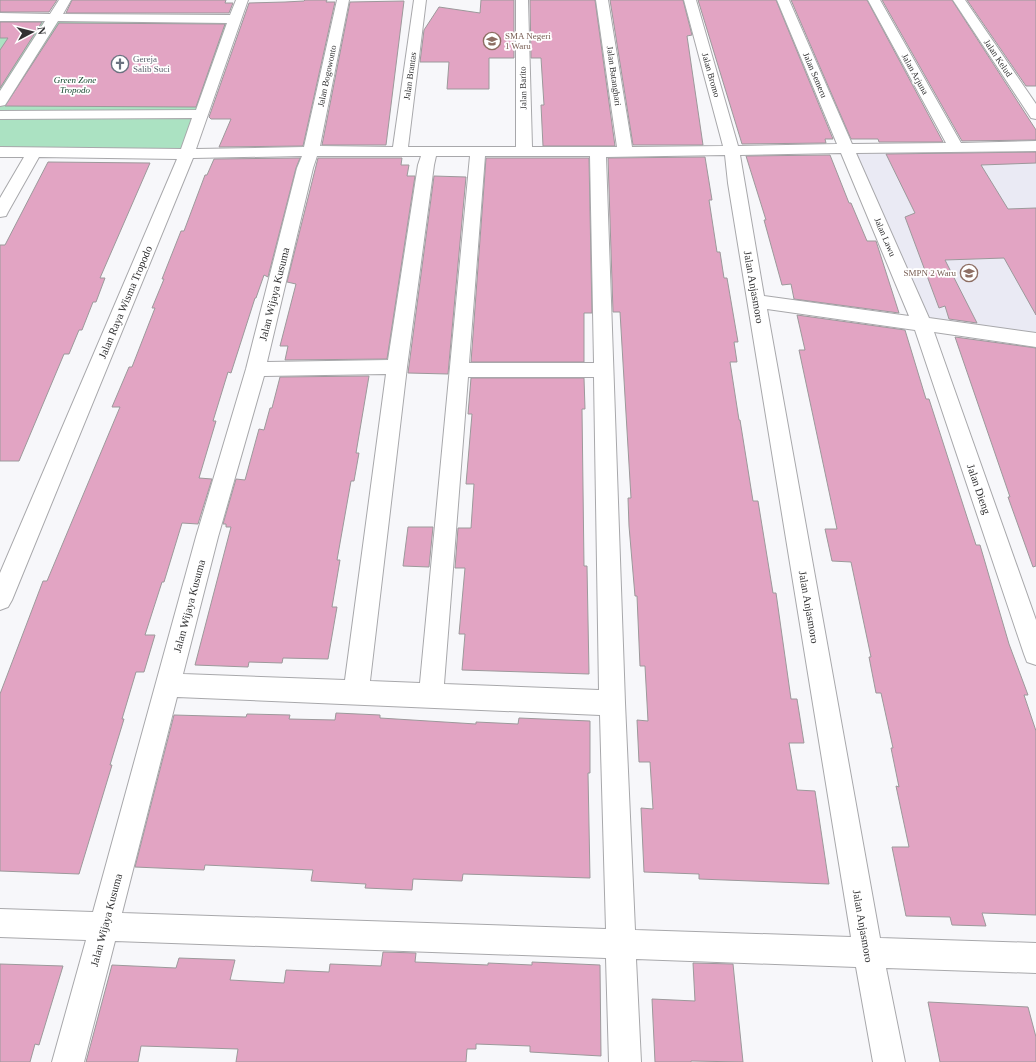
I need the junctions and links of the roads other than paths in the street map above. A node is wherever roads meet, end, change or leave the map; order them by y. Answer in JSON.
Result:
{"nodes":[{"id":1,"x":65,"y":0,"type":"edge"},
{"id":2,"x":242,"y":0,"type":"edge"},
{"id":3,"x":343,"y":0,"type":"edge"},
{"id":4,"x":420,"y":0,"type":"edge"},
{"id":5,"x":522,"y":0,"type":"edge"},
{"id":6,"x":602,"y":0,"type":"edge"},
{"id":7,"x":690,"y":0,"type":"edge"},
{"id":8,"x":783,"y":0,"type":"edge"},
{"id":9,"x":874,"y":0,"type":"edge"},
{"id":10,"x":959,"y":0,"type":"edge"},
{"id":11,"x":0,"y":17,"type":"edge"},
{"id":12,"x":54,"y":17,"type":"junction"},
{"id":13,"x":235,"y":19,"type":"junction"},
{"id":14,"x":0,"y":102,"type":"edge"},
{"id":15,"x":201,"y":114,"type":"junction"},
{"id":16,"x":0,"y":115,"type":"edge"},
{"id":17,"x":1036,"y":115,"type":"edge"},
{"id":18,"x":1036,"y":146,"type":"edge"},
{"id":19,"x":956,"y":148,"type":"junction"},
{"id":20,"x":847,"y":149,"type":"junction"},
{"id":21,"x":400,"y":151,"type":"junction"},
{"id":22,"x":430,"y":151,"type":"junction"},
{"id":23,"x":478,"y":151,"type":"junction"},
{"id":24,"x":598,"y":151,"type":"junction"},
{"id":25,"x":732,"y":151,"type":"junction"},
{"id":26,"x":0,"y":152,"type":"edge"},
{"id":27,"x":311,"y":152,"type":"junction"},
{"id":28,"x":524,"y":152,"type":"junction"},
{"id":29,"x":625,"y":152,"type":"junction"},
{"id":30,"x":34,"y":153,"type":"junction"},
{"id":31,"x":187,"y":154,"type":"junction"},
{"id":32,"x":0,"y":212,"type":"edge"},
{"id":33,"x":757,"y":301,"type":"junction"},
{"id":34,"x":922,"y":324,"type":"junction"},
{"id":35,"x":1036,"y":340,"type":"edge"},
{"id":36,"x":397,"y":367,"type":"junction"},
{"id":37,"x":256,"y":368,"type":"junction"},
{"id":38,"x":459,"y":370,"type":"junction"},
{"id":39,"x":604,"y":370,"type":"junction"},
{"id":40,"x":0,"y":600,"type":"edge"},
{"id":41,"x":1036,"y":654,"type":"edge"},
{"id":42,"x":168,"y":685,"type":"junction"},
{"id":43,"x":356,"y":693,"type":"junction"},
{"id":44,"x":431,"y":696,"type":"junction"},
{"id":45,"x":612,"y":703,"type":"junction"},
{"id":46,"x":0,"y":923,"type":"edge"},
{"id":47,"x":105,"y":926,"type":"junction"},
{"id":48,"x":621,"y":943,"type":"junction"},
{"id":49,"x":868,"y":952,"type":"junction"},
{"id":50,"x":1036,"y":958,"type":"edge"},
{"id":51,"x":68,"y":1062,"type":"edge"},
{"id":52,"x":626,"y":1062,"type":"edge"},
{"id":53,"x":889,"y":1062,"type":"edge"}],
"edges":[{"from":1,"to":12,"type":"street"},
{"from":2,"to":13,"type":"street","name":"Jalan Raya Wisma Tropodo"},
{"from":3,"to":27,"type":"street","name":"Jalan Bogowonto"},
{"from":4,"to":21,"type":"street","name":"Jalan Brantas"},
{"from":5,"to":28,"type":"street","name":"Jalan Barito"},
{"from":6,"to":29,"type":"street","name":"Jalan Batanghari"},
{"from":7,"to":25,"type":"street","name":"Jalan Bromo"},
{"from":8,"to":20,"type":"street","name":"Jalan Semeru"},
{"from":9,"to":19,"type":"street","name":"Jalan Arjuna"},
{"from":10,"to":17,"type":"street","name":"Jalan Kelud"},
{"from":11,"to":12,"type":"street"},
{"from":12,"to":13,"type":"street"},
{"from":12,"to":14,"type":"street"},
{"from":13,"to":15,"type":"street","name":"Jalan Raya Wisma Tropodo"},
{"from":15,"to":16,"type":"street"},
{"from":15,"to":31,"type":"street","name":"Jalan Raya Wisma Tropodo"},
{"from":18,"to":19,"type":"street"},
{"from":19,"to":20,"type":"street"},
{"from":20,"to":25,"type":"street"},
{"from":20,"to":34,"type":"street","name":"Jalan Lawu"},
{"from":21,"to":22,"type":"street"},
{"from":21,"to":27,"type":"street"},
{"from":22,"to":23,"type":"street"},
{"from":22,"to":36,"type":"street"},
{"from":23,"to":28,"type":"street"},
{"from":23,"to":38,"type":"street"},
{"from":24,"to":28,"type":"street"},
{"from":24,"to":29,"type":"street"},
{"from":24,"to":39,"type":"street"},
{"from":25,"to":29,"type":"street"},
{"from":25,"to":33,"type":"street","name":"Jalan Anjasmoro"},
{"from":26,"to":30,"type":"street"},
{"from":27,"to":31,"type":"street"},
{"from":27,"to":37,"type":"street","name":"Jalan Wijaya Kusuma"},
{"from":30,"to":31,"type":"street"},
{"from":30,"to":32,"type":"street"},
{"from":31,"to":40,"type":"street","name":"Jalan Raya Wisma Tropodo"},
{"from":33,"to":34,"type":"street"},
{"from":33,"to":49,"type":"street","name":"Jalan Anjasmoro"},
{"from":34,"to":35,"type":"street"},
{"from":34,"to":41,"type":"street","name":"Jalan Dieng"},
{"from":36,"to":37,"type":"street"},
{"from":36,"to":43,"type":"street"},
{"from":37,"to":42,"type":"street","name":"Jalan Wijaya Kusuma"},
{"from":38,"to":39,"type":"street"},
{"from":38,"to":44,"type":"street"},
{"from":39,"to":45,"type":"street"},
{"from":42,"to":43,"type":"street"},
{"from":42,"to":47,"type":"street","name":"Jalan Wijaya Kusuma"},
{"from":43,"to":44,"type":"street"},
{"from":44,"to":45,"type":"street"},
{"from":45,"to":48,"type":"street"},
{"from":46,"to":47,"type":"street"},
{"from":47,"to":48,"type":"street"},
{"from":47,"to":51,"type":"street","name":"Jalan Wijaya Kusuma"},
{"from":48,"to":49,"type":"street"},
{"from":48,"to":52,"type":"street"},
{"from":49,"to":50,"type":"street"},
{"from":49,"to":53,"type":"street","name":"Jalan Anjasmoro"}]}
